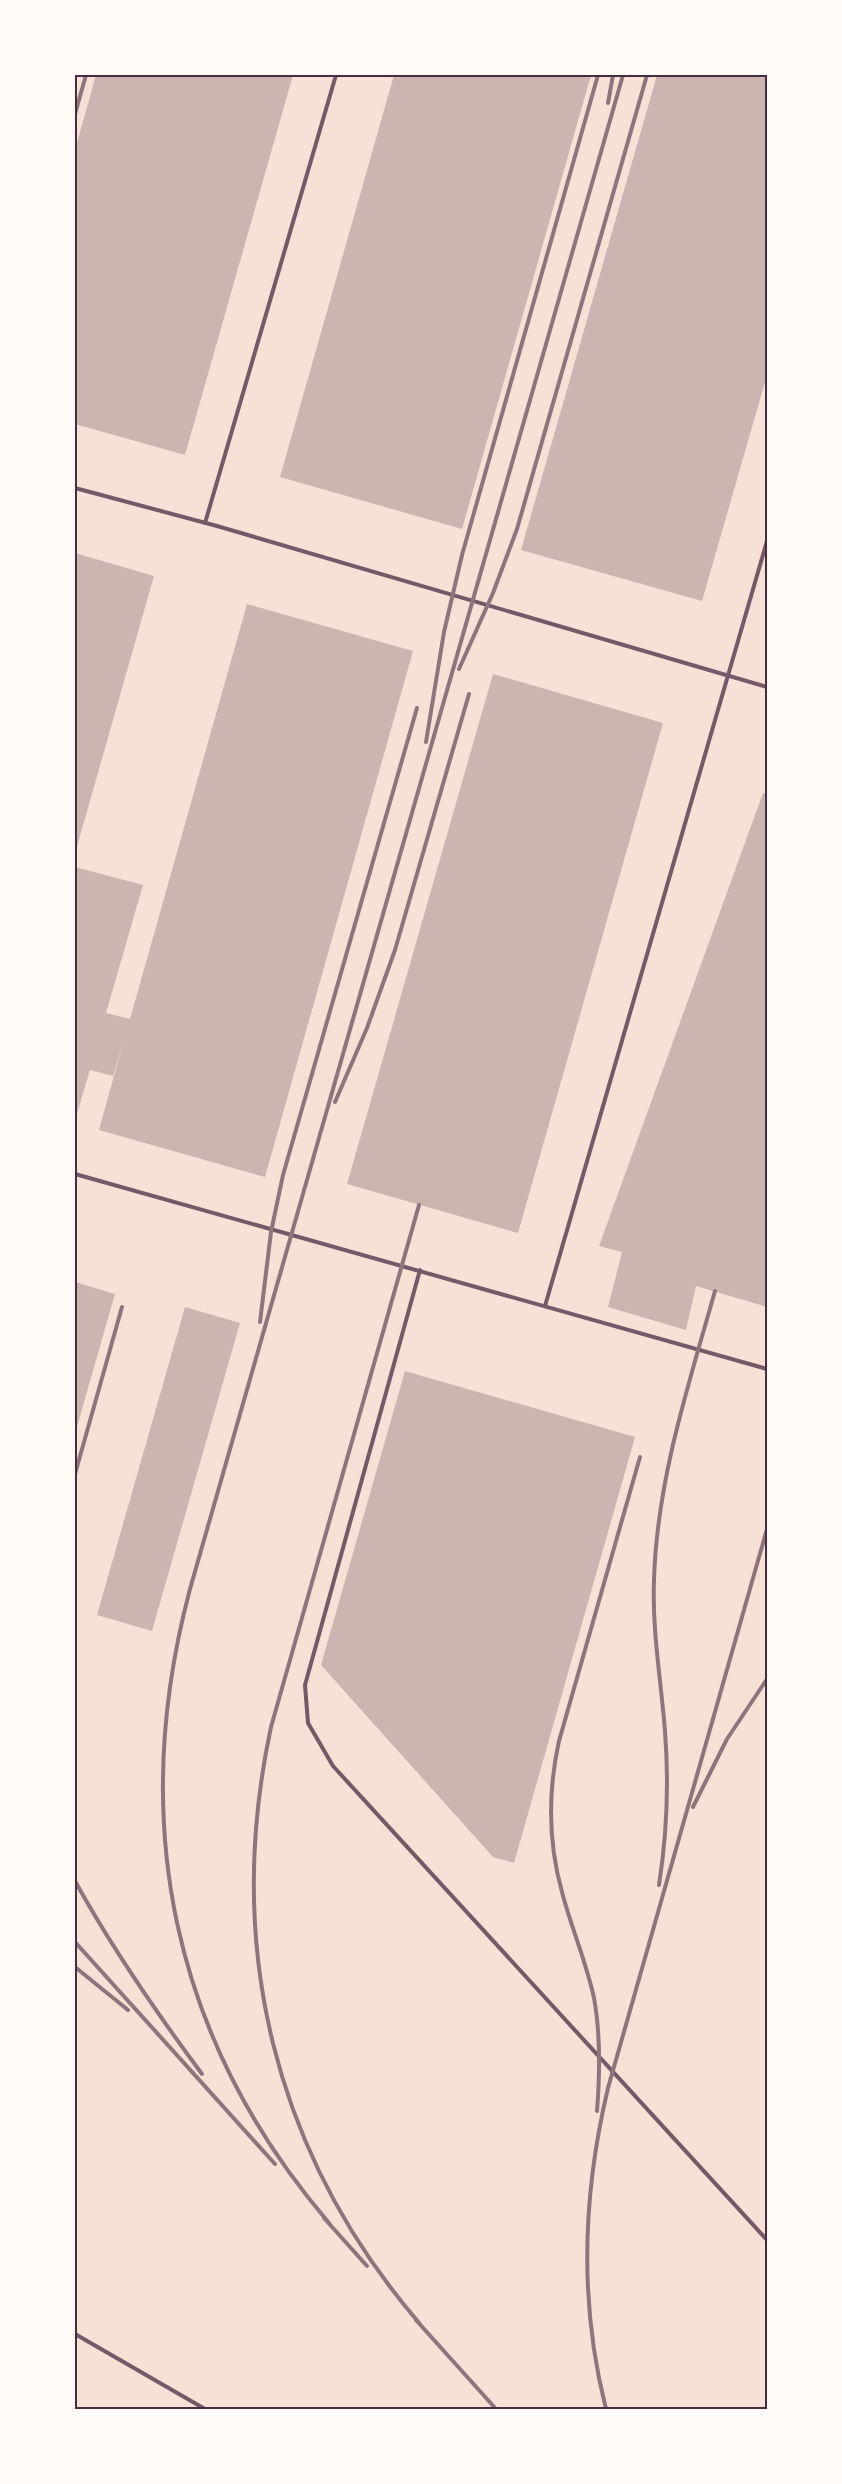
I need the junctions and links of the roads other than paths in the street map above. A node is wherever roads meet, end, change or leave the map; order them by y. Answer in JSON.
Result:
{"nodes":[{"id":1,"x":336,"y":75,"type":"edge"},
{"id":2,"x":75,"y":488,"type":"edge"},
{"id":3,"x":205,"y":523,"type":"junction"},
{"id":4,"x":767,"y":541,"type":"edge"},
{"id":5,"x":728,"y":675,"type":"junction"},
{"id":6,"x":767,"y":687,"type":"edge"},
{"id":7,"x":75,"y":1174,"type":"edge"},
{"id":8,"x":420,"y":1270,"type":"junction"},
{"id":9,"x":545,"y":1306,"type":"junction"},
{"id":10,"x":767,"y":1369,"type":"edge"},
{"id":11,"x":767,"y":2240,"type":"edge"},
{"id":12,"x":75,"y":2334,"type":"edge"},
{"id":13,"x":205,"y":2409,"type":"edge"}],
"edges":[{"from":1,"to":3,"type":"lane"},
{"from":2,"to":3,"type":"lane"},
{"from":3,"to":5,"type":"lane"},
{"from":4,"to":5,"type":"lane"},
{"from":5,"to":6,"type":"lane"},
{"from":5,"to":9,"type":"lane"},
{"from":7,"to":8,"type":"lane"},
{"from":8,"to":9,"type":"lane"},
{"from":8,"to":11,"type":"lane"},
{"from":9,"to":10,"type":"lane"},
{"from":12,"to":13,"type":"lane"}]}
